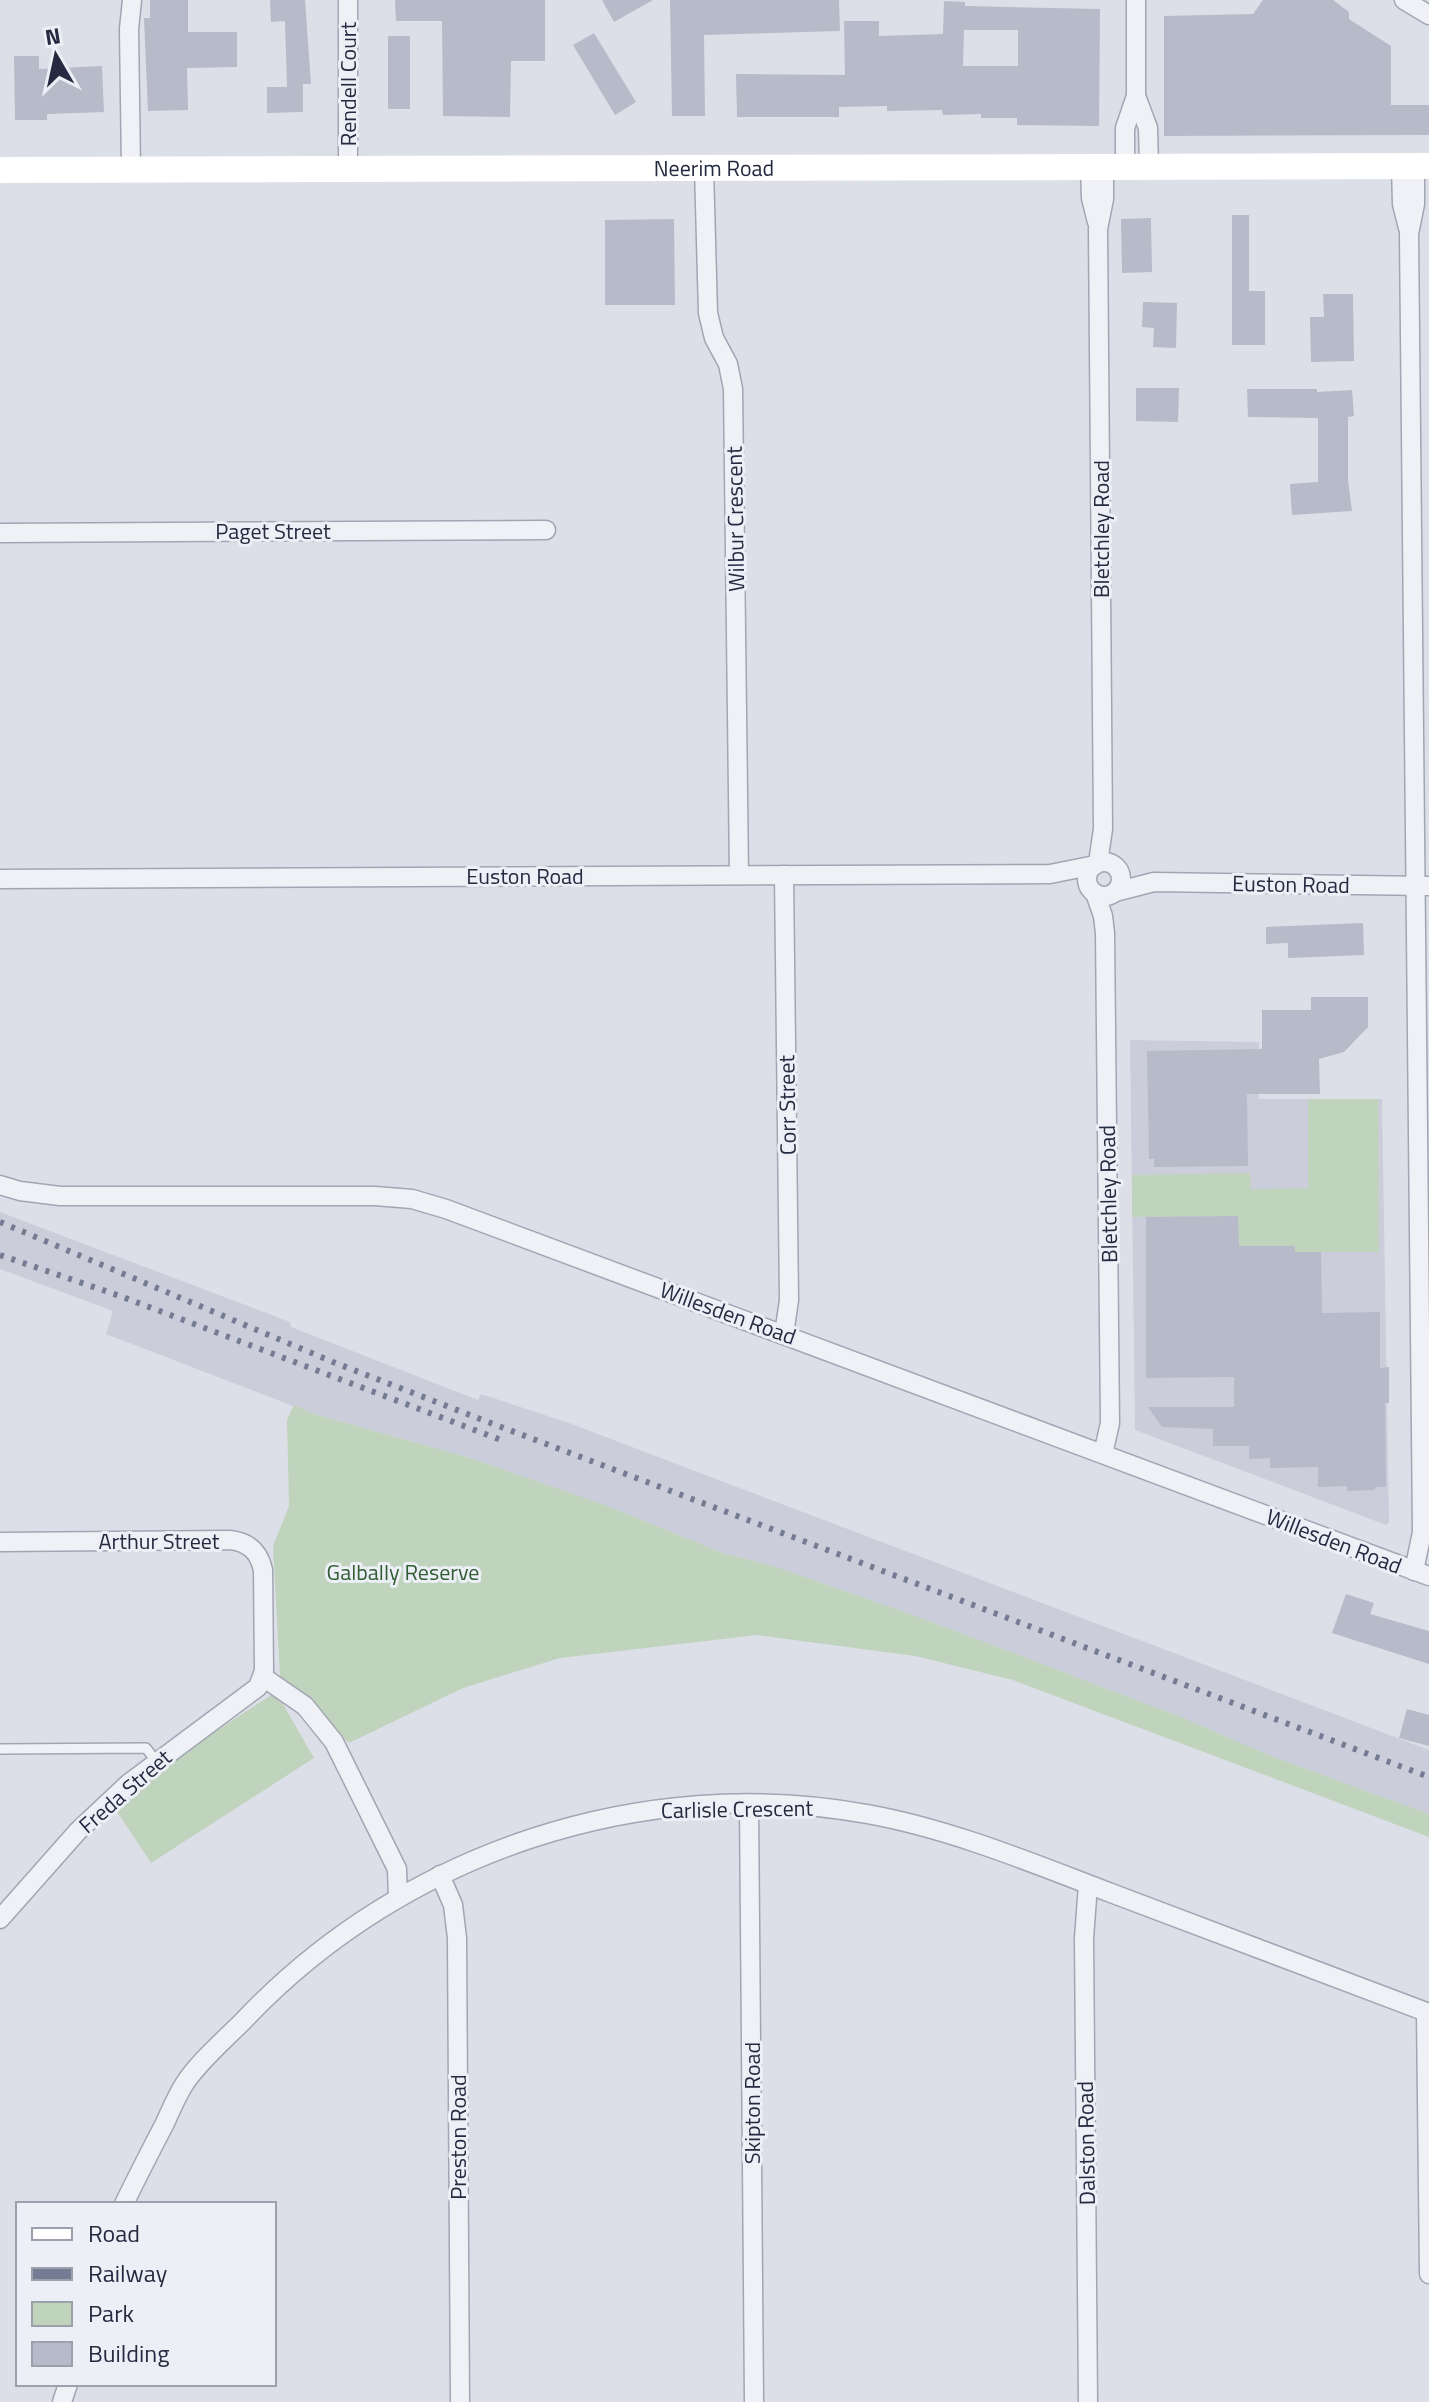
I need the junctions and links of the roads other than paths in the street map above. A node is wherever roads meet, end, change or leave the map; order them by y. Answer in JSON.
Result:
{"nodes":[{"id":1,"x":132,"y":0,"type":"edge"},
{"id":2,"x":348,"y":0,"type":"edge"},
{"id":3,"x":1136,"y":0,"type":"edge"},
{"id":4,"x":1404,"y":0,"type":"edge"},
{"id":5,"x":1429,"y":15,"type":"edge"},
{"id":6,"x":1415,"y":166,"type":"edge"},
{"id":7,"x":1117,"y":167,"type":"junction"},
{"id":8,"x":704,"y":168,"type":"junction"},
{"id":9,"x":131,"y":169,"type":"junction"},
{"id":10,"x":348,"y":169,"type":"junction"},
{"id":11,"x":0,"y":170,"type":"edge"},
{"id":12,"x":546,"y":530,"type":"dead end"},
{"id":13,"x":0,"y":533,"type":"edge"},
{"id":14,"x":1106,"y":865,"type":"junction"},
{"id":15,"x":1050,"y":874,"type":"junction"},
{"id":16,"x":739,"y":875,"type":"junction"},
{"id":17,"x":784,"y":875,"type":"junction"},
{"id":18,"x":0,"y":879,"type":"edge"},
{"id":19,"x":1154,"y":882,"type":"junction"},
{"id":20,"x":1422,"y":886,"type":"edge"},
{"id":21,"x":1104,"y":892,"type":"junction"},
{"id":22,"x":0,"y":1185,"type":"edge"},
{"id":23,"x":784,"y":1334,"type":"junction"},
{"id":24,"x":1103,"y":1454,"type":"junction"},
{"id":25,"x":0,"y":1542,"type":"edge"},
{"id":26,"x":1422,"y":1574,"type":"edge"},
{"id":27,"x":263,"y":1677,"type":"junction"},
{"id":28,"x":0,"y":1749,"type":"edge"},
{"id":29,"x":156,"y":1761,"type":"junction"},
{"id":30,"x":749,"y":1804,"type":"junction"},
{"id":31,"x":440,"y":1875,"type":"junction"},
{"id":32,"x":1088,"y":1885,"type":"junction"},
{"id":33,"x":398,"y":1898,"type":"junction"},
{"id":34,"x":0,"y":1919,"type":"edge"},
{"id":35,"x":1428,"y":2013,"type":"edge"},
{"id":36,"x":125,"y":2202,"type":"edge"},
{"id":37,"x":1429,"y":2274,"type":"edge"},
{"id":38,"x":460,"y":2402,"type":"edge"},
{"id":39,"x":754,"y":2402,"type":"edge"},
{"id":40,"x":1088,"y":2402,"type":"edge"}],
"edges":[{"from":1,"to":9,"type":"street"},
{"from":2,"to":10,"type":"street","name":"Rendell Court"},
{"from":3,"to":7,"type":"street","name":"Bletchley Road"},
{"from":4,"to":5,"type":"street"},
{"from":6,"to":7,"type":"street","name":"Neerim Road"},
{"from":6,"to":20,"type":"street"},
{"from":7,"to":8,"type":"street","name":"Neerim Road"},
{"from":7,"to":14,"type":"street","name":"Bletchley Road"},
{"from":8,"to":10,"type":"street","name":"Neerim Road"},
{"from":8,"to":16,"type":"street","name":"Wilbur Crescent"},
{"from":9,"to":10,"type":"street","name":"Neerim Road"},
{"from":9,"to":11,"type":"street","name":"Neerim Road"},
{"from":12,"to":13,"type":"street","name":"Paget Street"},
{"from":14,"to":15,"type":"street","name":"Euston Road"},
{"from":14,"to":19,"type":"street","name":"Euston Road"},
{"from":14,"to":21,"type":"street"},
{"from":14,"to":21,"type":"street"},
{"from":15,"to":17,"type":"street","name":"Euston Road"},
{"from":15,"to":21,"type":"street","name":"Euston Road"},
{"from":16,"to":17,"type":"street","name":"Euston Road"},
{"from":16,"to":18,"type":"street","name":"Euston Road"},
{"from":17,"to":23,"type":"street","name":"Corr Street"},
{"from":19,"to":20,"type":"street","name":"Euston Road"},
{"from":19,"to":21,"type":"street","name":"Euston Road"},
{"from":20,"to":26,"type":"street"},
{"from":21,"to":24,"type":"street","name":"Bletchley Road"},
{"from":22,"to":23,"type":"street","name":"Willesden Road"},
{"from":23,"to":24,"type":"street","name":"Willesden Road"},
{"from":24,"to":26,"type":"street","name":"Willesden Road"},
{"from":25,"to":27,"type":"street","name":"Arthur Street"},
{"from":27,"to":29,"type":"street","name":"Freda Street"},
{"from":27,"to":33,"type":"street"},
{"from":28,"to":29,"type":"lane"},
{"from":29,"to":34,"type":"street","name":"Freda Street"},
{"from":30,"to":31,"type":"street","name":"Carlisle Crescent"},
{"from":30,"to":32,"type":"street","name":"Carlisle Crescent"},
{"from":30,"to":39,"type":"street","name":"Skipton Road"},
{"from":31,"to":33,"type":"street","name":"Carlisle Crescent"},
{"from":31,"to":38,"type":"street","name":"Preston Road"},
{"from":32,"to":35,"type":"street","name":"Carlisle Crescent"},
{"from":32,"to":40,"type":"street","name":"Dalston Road"},
{"from":33,"to":36,"type":"street","name":"Carlisle Crescent"},
{"from":35,"to":37,"type":"street"}]}
